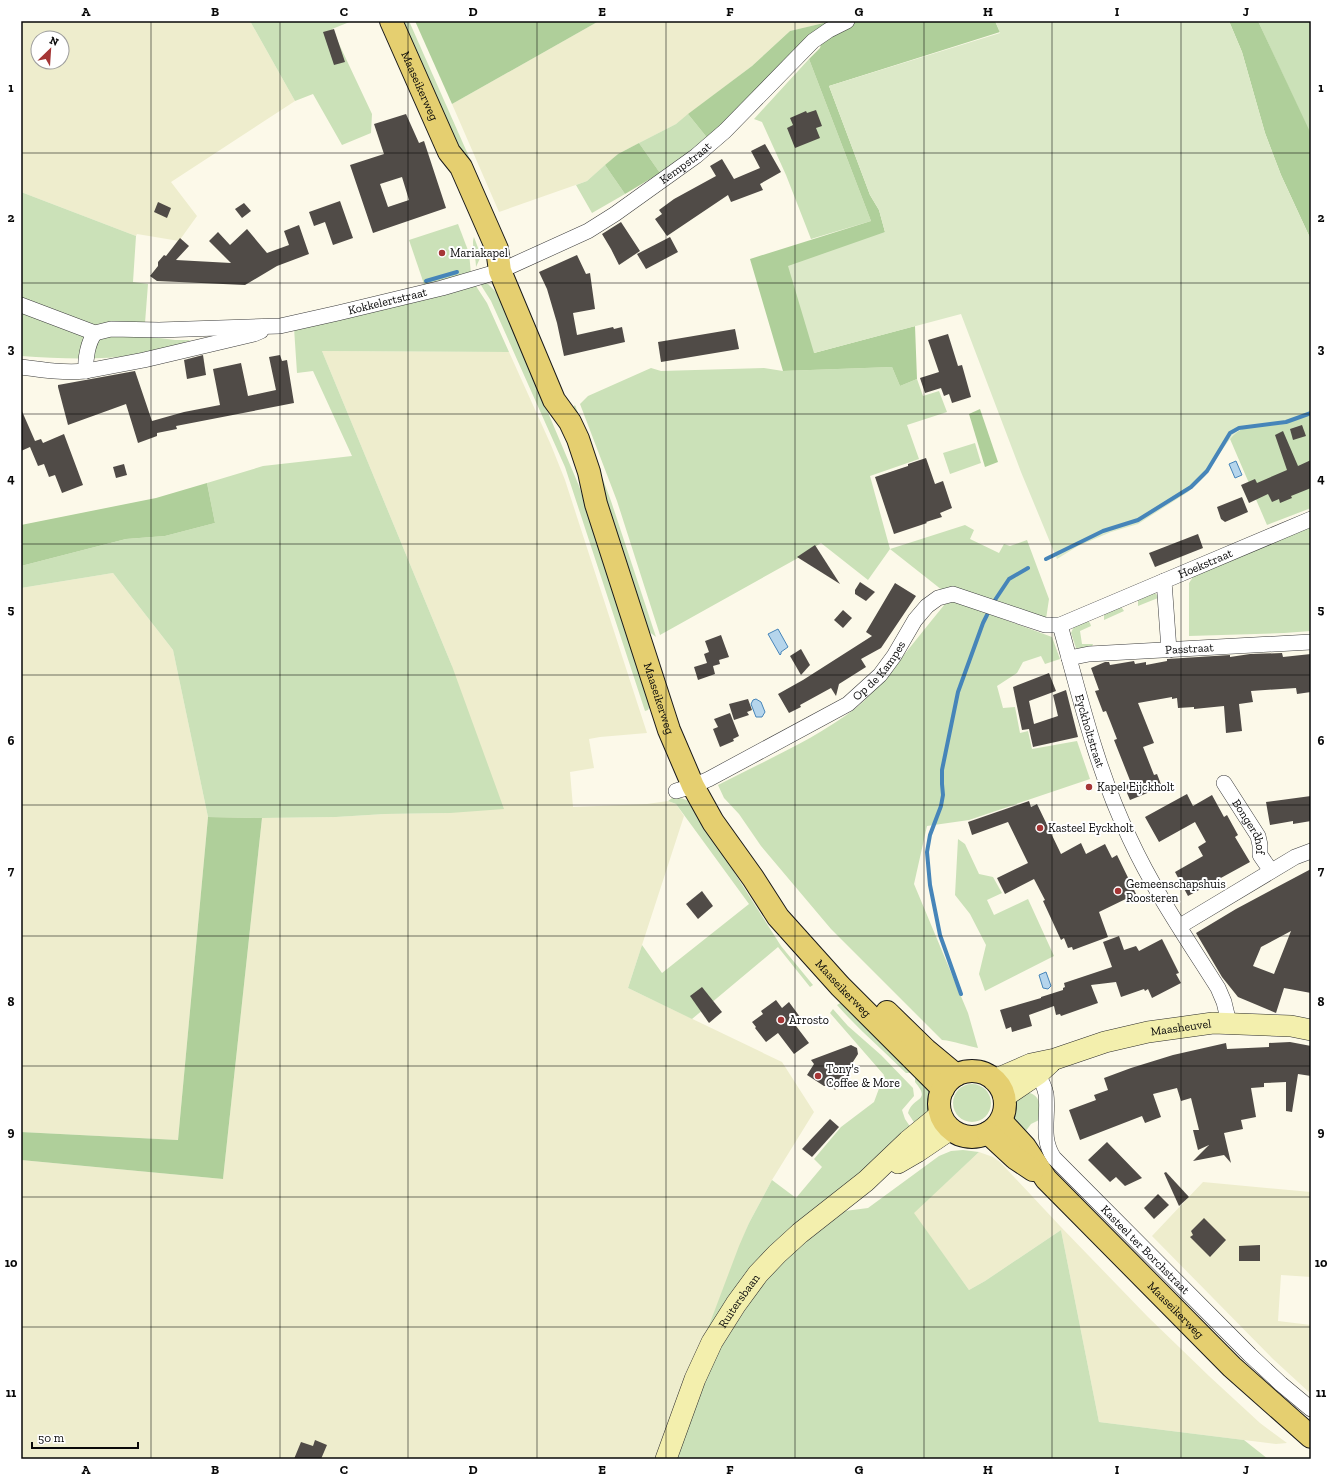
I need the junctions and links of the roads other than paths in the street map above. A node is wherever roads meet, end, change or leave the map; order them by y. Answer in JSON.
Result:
{"nodes":[{"id":1,"x":391,"y":21,"type":"edge"},
{"id":2,"x":847,"y":21,"type":"edge"},
{"id":3,"x":500,"y":271,"type":"junction"},
{"id":4,"x":21,"y":305,"type":"edge"},
{"id":5,"x":273,"y":326,"type":"junction"},
{"id":6,"x":95,"y":333,"type":"junction"},
{"id":7,"x":21,"y":367,"type":"edge"},
{"id":8,"x":86,"y":371,"type":"junction"},
{"id":9,"x":1311,"y":519,"type":"edge"},
{"id":10,"x":1164,"y":581,"type":"junction"},
{"id":11,"x":1060,"y":625,"type":"junction"},
{"id":12,"x":1311,"y":642,"type":"edge"},
{"id":13,"x":1169,"y":650,"type":"junction"},
{"id":14,"x":1069,"y":658,"type":"junction"},
{"id":15,"x":1224,"y":783,"type":"dead end"},
{"id":16,"x":693,"y":785,"type":"junction"},
{"id":17,"x":1311,"y":851,"type":"edge"},
{"id":18,"x":1271,"y":871,"type":"junction"},
{"id":19,"x":1180,"y":926,"type":"junction"},
{"id":20,"x":1229,"y":1023,"type":"junction"},
{"id":21,"x":1311,"y":1030,"type":"edge"},
{"id":22,"x":1035,"y":1069,"type":"junction"},
{"id":23,"x":950,"y":1082,"type":"junction"},
{"id":24,"x":999,"y":1088,"type":"junction"},
{"id":25,"x":946,"y":1121,"type":"junction"},
{"id":26,"x":994,"y":1127,"type":"junction"},
{"id":27,"x":1311,"y":1409,"type":"edge"},
{"id":28,"x":1311,"y":1437,"type":"edge"},
{"id":29,"x":666,"y":1459,"type":"edge"}],
"edges":[{"from":1,"to":3,"type":"main road","name":"Maaseikerweg"},
{"from":2,"to":3,"type":"street","name":"Kempstraat"},
{"from":3,"to":5,"type":"street","name":"Kokkelertstraat"},
{"from":3,"to":16,"type":"main road","name":"Maaseikerweg"},
{"from":4,"to":6,"type":"street"},
{"from":5,"to":6,"type":"street","name":"Kokkelertstraat"},
{"from":5,"to":8,"type":"street","name":"Kokkelertstraat"},
{"from":6,"to":8,"type":"street"},
{"from":7,"to":8,"type":"street","name":"Kokkelertstraat"},
{"from":9,"to":10,"type":"street","name":"Hoekstraat"},
{"from":10,"to":11,"type":"street"},
{"from":10,"to":13,"type":"street","name":"Hoekstraat"},
{"from":11,"to":14,"type":"street","name":"Eyckholtstraat"},
{"from":11,"to":16,"type":"street","name":"Op de Kampes"},
{"from":12,"to":13,"type":"street","name":"Passtraat"},
{"from":13,"to":14,"type":"street","name":"Passtraat"},
{"from":14,"to":19,"type":"street","name":"Eyckholtstraat"},
{"from":15,"to":18,"type":"street","name":"Bongerdhof"},
{"from":16,"to":23,"type":"main road","name":"Maaseikerweg"},
{"from":17,"to":18,"type":"street"},
{"from":18,"to":19,"type":"street"},
{"from":19,"to":20,"type":"street","name":"Eyckholtstraat"},
{"from":20,"to":21,"type":"street","name":"Maasheuvel"},
{"from":20,"to":22,"type":"street","name":"Maasheuvel"},
{"from":22,"to":24,"type":"street","name":"Maasheuvel"},
{"from":22,"to":27,"type":"street","name":"Kasteel ter Borchstraat"},
{"from":23,"to":24,"type":"main road"},
{"from":23,"to":25,"type":"main road"},
{"from":24,"to":26,"type":"main road"},
{"from":25,"to":26,"type":"main road"},
{"from":25,"to":29,"type":"street","name":"Ruitersbaan"},
{"from":26,"to":28,"type":"main road","name":"Maaseikerweg"}]}
